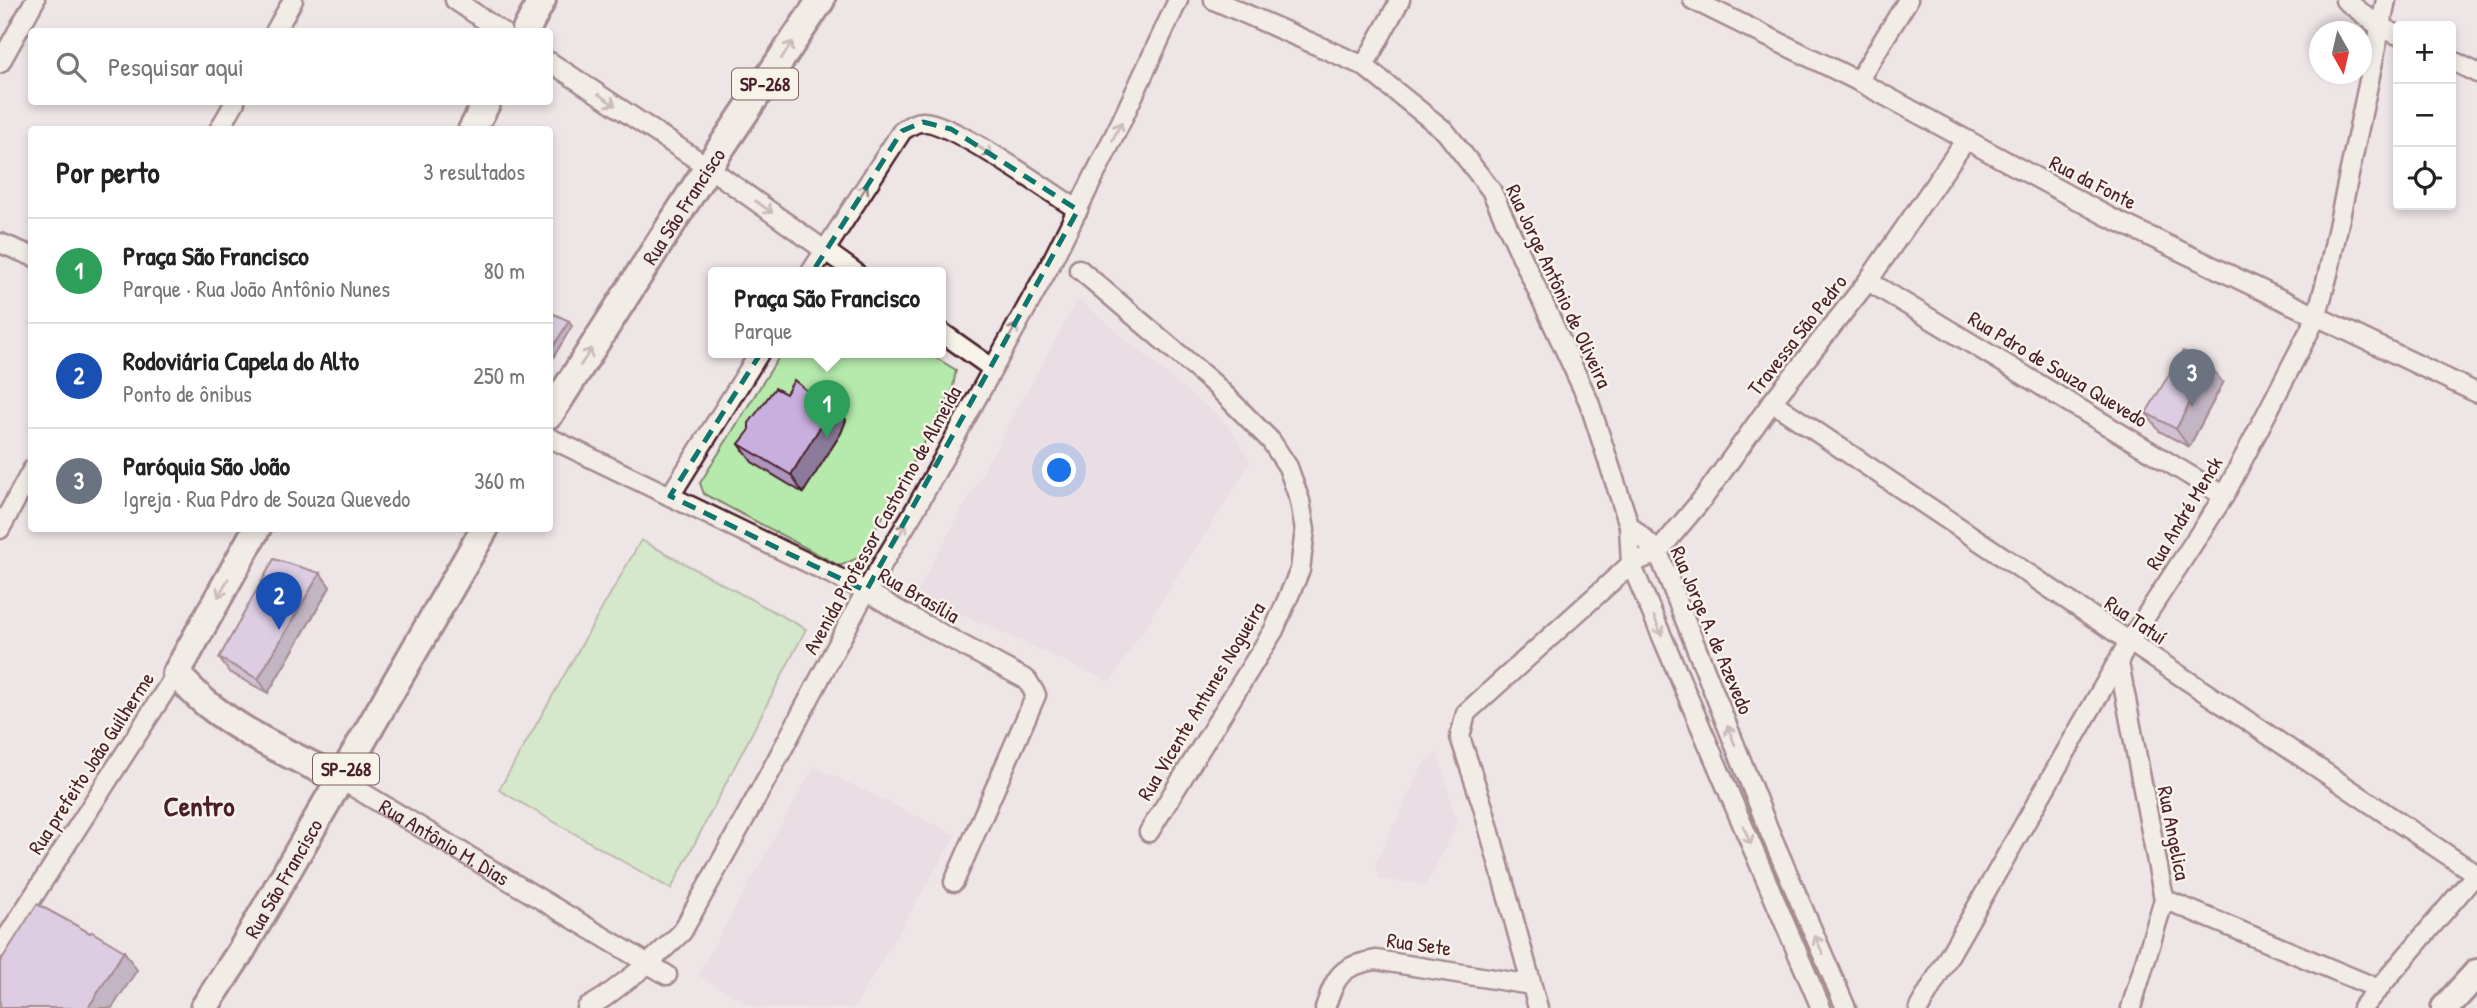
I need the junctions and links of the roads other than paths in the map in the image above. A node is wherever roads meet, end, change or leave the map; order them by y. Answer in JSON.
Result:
{"nodes":[{"id":1,"x":35,"y":0,"type":"edge"},
{"id":2,"x":293,"y":0,"type":"edge"},
{"id":3,"x":455,"y":0,"type":"edge"},
{"id":4,"x":542,"y":0,"type":"edge"},
{"id":5,"x":821,"y":0,"type":"edge"},
{"id":6,"x":1178,"y":0,"type":"edge"},
{"id":7,"x":1214,"y":0,"type":"edge"},
{"id":8,"x":1400,"y":0,"type":"edge"},
{"id":9,"x":1693,"y":0,"type":"edge"},
{"id":10,"x":1908,"y":0,"type":"edge"},
{"id":11,"x":2345,"y":0,"type":"edge"},
{"id":12,"x":2386,"y":0,"type":"edge"},
{"id":13,"x":2380,"y":27,"type":"junction"},
{"id":14,"x":277,"y":28,"type":"edge"},
{"id":15,"x":496,"y":28,"type":"edge"},
{"id":16,"x":527,"y":28,"type":"edge"},
{"id":17,"x":2393,"y":33,"type":"edge"},
{"id":18,"x":2456,"y":62,"type":"edge"},
{"id":19,"x":0,"y":63,"type":"edge"},
{"id":20,"x":553,"y":64,"type":"edge"},
{"id":21,"x":1364,"y":66,"type":"junction"},
{"id":22,"x":2477,"y":73,"type":"edge"},
{"id":23,"x":1858,"y":81,"type":"junction"},
{"id":24,"x":233,"y":105,"type":"edge"},
{"id":25,"x":485,"y":105,"type":"edge"},
{"id":26,"x":221,"y":126,"type":"edge"},
{"id":27,"x":474,"y":126,"type":"edge"},
{"id":28,"x":1965,"y":141,"type":"junction"},
{"id":29,"x":708,"y":167,"type":"junction"},
{"id":30,"x":1078,"y":210,"type":"junction"},
{"id":31,"x":0,"y":243,"type":"edge"},
{"id":32,"x":824,"y":250,"type":"junction"},
{"id":33,"x":28,"y":254,"type":"edge"},
{"id":34,"x":814,"y":267,"type":"edge"},
{"id":35,"x":848,"y":267,"type":"edge"},
{"id":36,"x":1079,"y":269,"type":"dead end"},
{"id":37,"x":1868,"y":281,"type":"junction"},
{"id":38,"x":2316,"y":318,"type":"junction"},
{"id":39,"x":946,"y":336,"type":"edge"},
{"id":40,"x":756,"y":358,"type":"edge"},
{"id":41,"x":992,"y":368,"type":"junction"},
{"id":42,"x":2477,"y":393,"type":"edge"},
{"id":43,"x":1772,"y":402,"type":"junction"},
{"id":44,"x":553,"y":409,"type":"edge"},
{"id":45,"x":553,"y":439,"type":"edge"},
{"id":46,"x":28,"y":477,"type":"edge"},
{"id":47,"x":670,"y":496,"type":"junction"},
{"id":48,"x":2224,"y":496,"type":"junction"},
{"id":49,"x":1629,"y":525,"type":"junction"},
{"id":50,"x":0,"y":529,"type":"edge"},
{"id":51,"x":255,"y":532,"type":"edge"},
{"id":52,"x":483,"y":532,"type":"edge"},
{"id":53,"x":1658,"y":552,"type":"junction"},
{"id":54,"x":1631,"y":564,"type":"junction"},
{"id":55,"x":866,"y":591,"type":"junction"},
{"id":56,"x":2129,"y":642,"type":"junction"},
{"id":57,"x":2119,"y":663,"type":"junction"},
{"id":58,"x":176,"y":674,"type":"junction"},
{"id":59,"x":340,"y":779,"type":"junction"},
{"id":60,"x":1149,"y":832,"type":"dead end"},
{"id":61,"x":2477,"y":873,"type":"edge"},
{"id":62,"x":954,"y":882,"type":"dead end"},
{"id":63,"x":2164,"y":899,"type":"junction"},
{"id":64,"x":0,"y":948,"type":"edge"},
{"id":65,"x":648,"y":964,"type":"junction"},
{"id":66,"x":2477,"y":974,"type":"edge"},
{"id":67,"x":667,"y":975,"type":"dead end"},
{"id":68,"x":1531,"y":985,"type":"junction"},
{"id":69,"x":2379,"y":989,"type":"junction"},
{"id":70,"x":204,"y":1008,"type":"edge"},
{"id":71,"x":587,"y":1008,"type":"edge"},
{"id":72,"x":1325,"y":1008,"type":"edge"},
{"id":73,"x":1538,"y":1008,"type":"edge"},
{"id":74,"x":1821,"y":1008,"type":"edge"},
{"id":75,"x":1846,"y":1008,"type":"edge"},
{"id":76,"x":1919,"y":1008,"type":"edge"},
{"id":77,"x":2131,"y":1008,"type":"edge"},
{"id":78,"x":2362,"y":1008,"type":"edge"},
{"id":79,"x":2445,"y":1008,"type":"edge"}],
"edges":[{"from":1,"to":19,"type":"street"},
{"from":2,"to":14,"type":"street"},
{"from":3,"to":15,"type":"street"},
{"from":4,"to":16,"type":"main road"},
{"from":29,"to":5,"type":"main road","name":"Rua São Francisco","number":"SP-268","one_way":true},
{"from":30,"to":6,"type":"street","name":"Avenida Professor Castorino de Almeida","one_way":true},
{"from":7,"to":21,"type":"street","name":"Rua Jorge Antônio de Oliveira"},
{"from":8,"to":21,"type":"street"},
{"from":9,"to":23,"type":"street","name":"Rua da Fonte"},
{"from":10,"to":23,"type":"street"},
{"from":11,"to":13,"type":"street"},
{"from":12,"to":13,"type":"street","name":"Rua André Menck"},
{"from":13,"to":17,"type":"street"},
{"from":13,"to":38,"type":"street","name":"Rua André Menck"},
{"from":18,"to":22,"type":"street"},
{"from":20,"to":29,"type":"street","one_way":true},
{"from":21,"to":49,"type":"street","name":"Rua Jorge Antônio de Oliveira"},
{"from":23,"to":28,"type":"street","name":"Rua da Fonte"},
{"from":24,"to":26,"type":"street"},
{"from":25,"to":27,"type":"main road"},
{"from":28,"to":37,"type":"street","name":"Travessa São Pedro"},
{"from":28,"to":38,"type":"street","name":"Rua da Fonte"},
{"from":29,"to":32,"type":"street","one_way":true},
{"from":44,"to":29,"type":"main road","name":"Rua São Francisco","number":"SP-268","one_way":true},
{"from":32,"to":30,"type":"street","one_way":true},
{"from":41,"to":30,"type":"street","name":"Avenida Professor Castorino de Almeida","one_way":true},
{"from":31,"to":33,"type":"street"},
{"from":32,"to":34,"type":"street"},
{"from":32,"to":35,"type":"street"},
{"from":36,"to":60,"type":"street","name":"Rua Vicente Antunes Nogueira"},
{"from":37,"to":43,"type":"street","name":"Travessa São Pedro"},
{"from":37,"to":48,"type":"street","name":"Rua Pdro de Souza Quevedo"},
{"from":38,"to":42,"type":"street","name":"Rua da Fonte"},
{"from":38,"to":48,"type":"street","name":"Rua André Menck"},
{"from":39,"to":41,"type":"street"},
{"from":40,"to":47,"type":"street"},
{"from":55,"to":41,"type":"street","name":"Avenida Professor Castorino de Almeida","one_way":true},
{"from":43,"to":53,"type":"street","name":"Travessa São Pedro"},
{"from":43,"to":56,"type":"street","name":"Rua Tatuí"},
{"from":45,"to":47,"type":"street","name":"Rua Brasília"},
{"from":46,"to":50,"type":"street"},
{"from":47,"to":55,"type":"street","name":"Rua Brasília"},
{"from":48,"to":56,"type":"street","name":"Rua André Menck"},
{"from":49,"to":53,"type":"street","name":"Rua Jorge A. de Azevedo"},
{"from":49,"to":54,"type":"street"},
{"from":51,"to":58,"type":"main road","one_way":true},
{"from":52,"to":59,"type":"main road","name":"Rua São Francisco","number":"SP-268"},
{"from":53,"to":54,"type":"street"},
{"from":75,"to":53,"type":"street","name":"Rua Jorge A. de Azevedo","one_way":true},
{"from":54,"to":68,"type":"street"},
{"from":54,"to":74,"type":"street","one_way":true},
{"from":55,"to":62,"type":"street","name":"Rua Brasília"},
{"from":55,"to":65,"type":"street","name":"Avenida Professor Castorino de Almeida"},
{"from":56,"to":57,"type":"street","name":"Rua André Menck"},
{"from":56,"to":61,"type":"street","name":"Rua Tatuí"},
{"from":57,"to":63,"type":"street","name":"Rua Angelica"},
{"from":57,"to":76,"type":"street","name":"Rua André Menck"},
{"from":58,"to":59,"type":"main road","name":"Rua Antônio M. Dias"},
{"from":58,"to":64,"type":"street","name":"Rua prefeito João Guilherme"},
{"from":59,"to":65,"type":"street","name":"Rua Antônio M. Dias"},
{"from":59,"to":70,"type":"main road","name":"Rua São Francisco","number":"SP-268"},
{"from":61,"to":69,"type":"street"},
{"from":63,"to":69,"type":"street"},
{"from":63,"to":77,"type":"street","name":"Rua Angelica"},
{"from":65,"to":67,"type":"street","name":"Rua Antônio M. Dias"},
{"from":65,"to":71,"type":"street","name":"Avenida Professor Castorino de Almeida"},
{"from":66,"to":79,"type":"main road"},
{"from":68,"to":72,"type":"street","name":"Rua Sete"},
{"from":68,"to":73,"type":"street"},
{"from":69,"to":78,"type":"street"}]}
